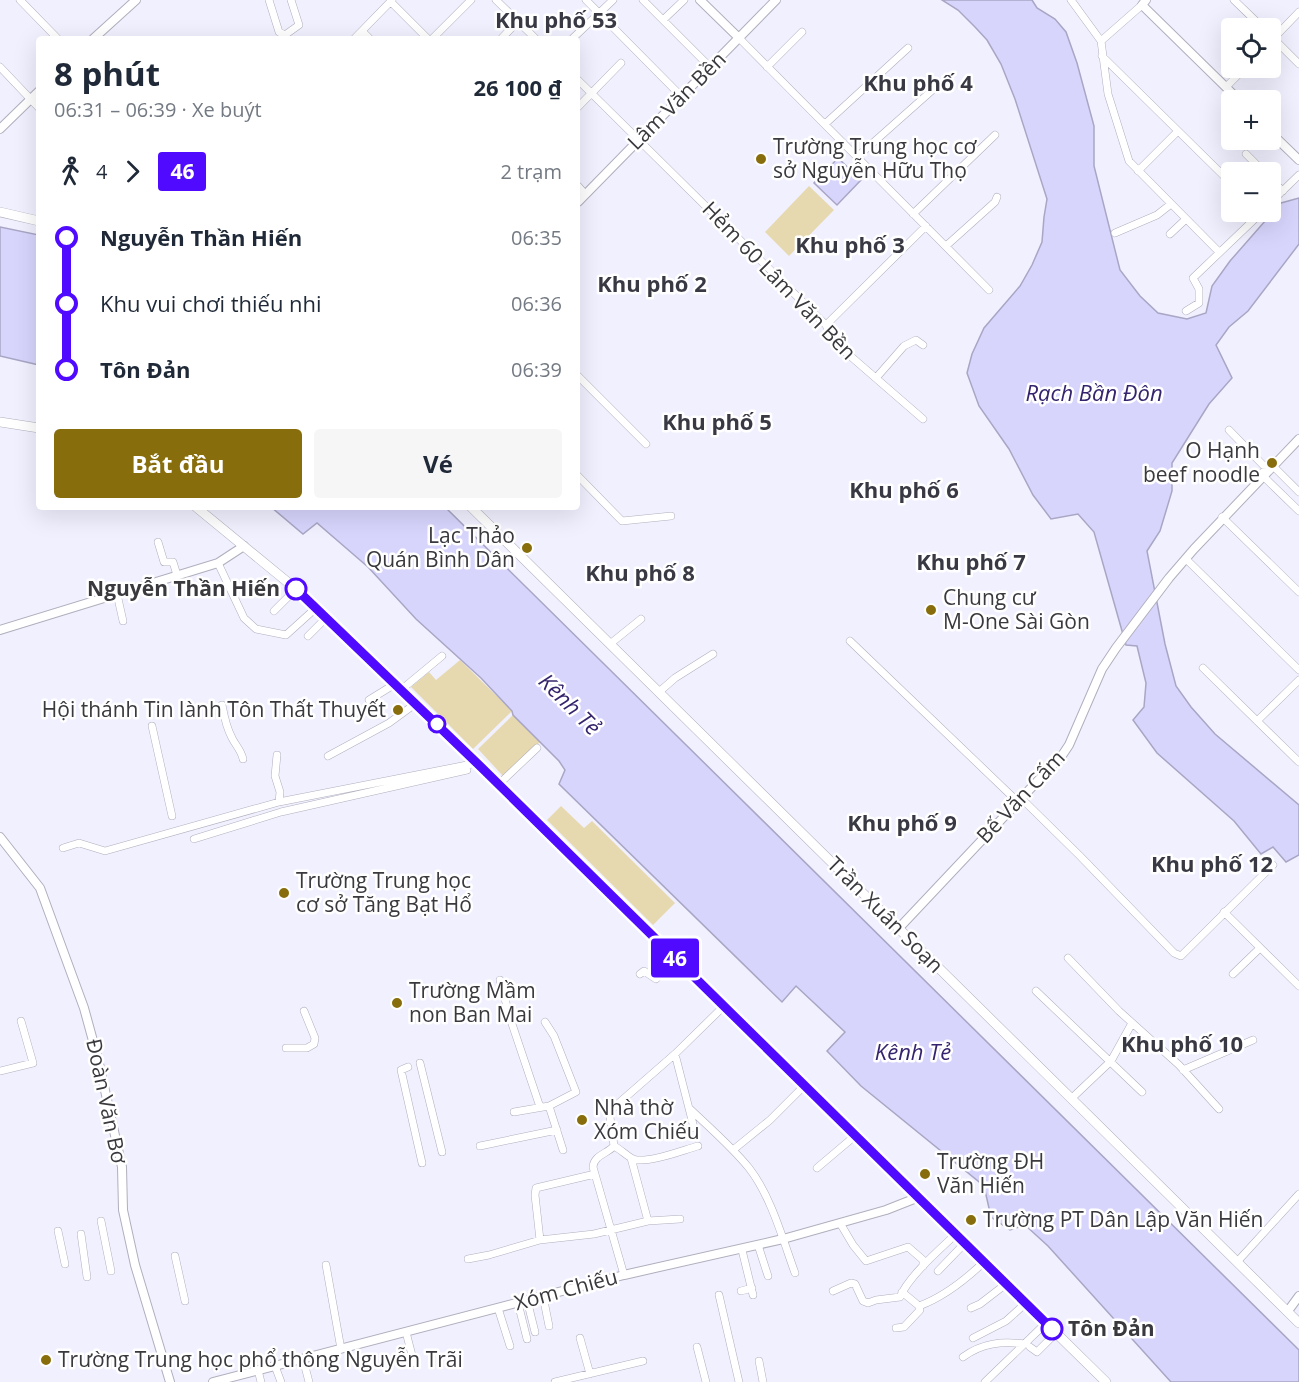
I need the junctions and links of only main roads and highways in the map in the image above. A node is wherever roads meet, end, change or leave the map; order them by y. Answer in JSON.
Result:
{"nodes":[{"id":1,"x":0,"y":213,"type":"edge"},
{"id":2,"x":36,"y":220,"type":"edge"},
{"id":3,"x":0,"y":422,"type":"edge"},
{"id":4,"x":36,"y":428,"type":"edge"},
{"id":5,"x":200,"y":510,"type":"edge"},
{"id":6,"x":474,"y":510,"type":"edge"},
{"id":7,"x":1299,"y":1323,"type":"edge"},
{"id":8,"x":1103,"y":1381,"type":"edge"}],
"edges":[{"from":1,"to":2,"type":"main road"},
{"from":3,"to":4,"type":"main road"},
{"from":5,"to":8,"type":"main road"},
{"from":6,"to":7,"type":"main road","name":"Trần Xuân Soạn"}]}
